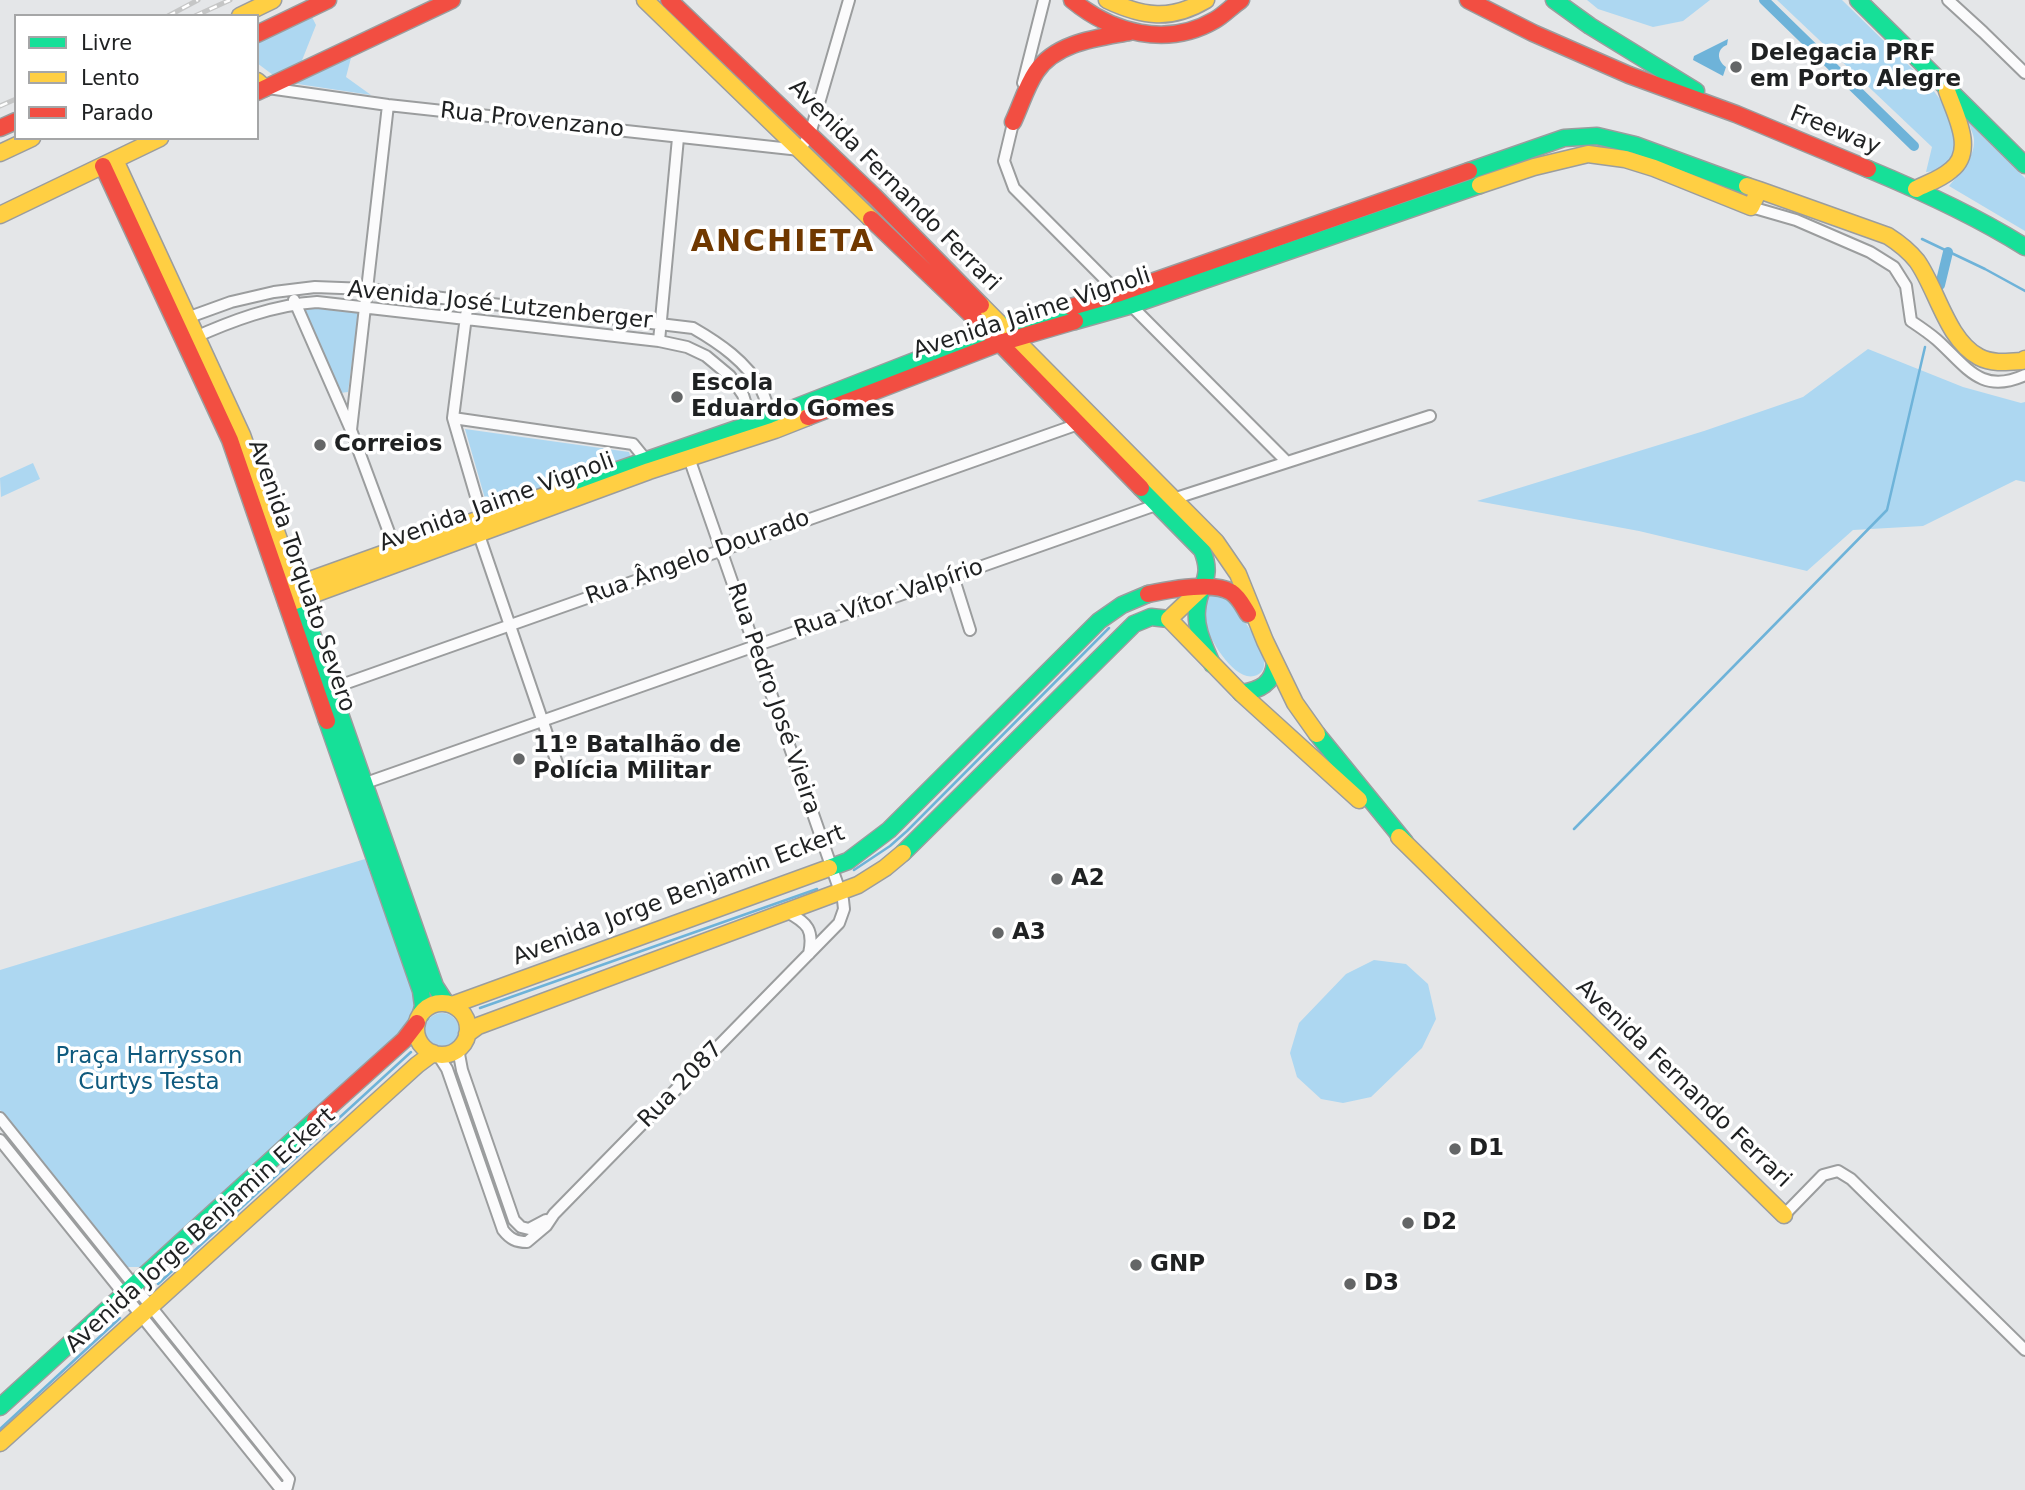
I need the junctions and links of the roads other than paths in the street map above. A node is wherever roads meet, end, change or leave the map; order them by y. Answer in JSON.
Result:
{"nodes":[{"id":1,"x":274,"y":0,"type":"edge"},
{"id":2,"x":328,"y":0,"type":"edge"},
{"id":3,"x":452,"y":0,"type":"edge"},
{"id":4,"x":645,"y":0,"type":"edge"},
{"id":5,"x":669,"y":0,"type":"edge"},
{"id":6,"x":849,"y":0,"type":"edge"},
{"id":7,"x":1044,"y":0,"type":"edge"},
{"id":8,"x":1072,"y":0,"type":"edge"},
{"id":9,"x":1107,"y":0,"type":"edge"},
{"id":10,"x":1206,"y":0,"type":"edge"},
{"id":11,"x":1241,"y":0,"type":"edge"},
{"id":12,"x":1468,"y":0,"type":"edge"},
{"id":13,"x":1554,"y":0,"type":"edge"},
{"id":14,"x":1858,"y":0,"type":"edge"},
{"id":15,"x":1948,"y":0,"type":"edge"},
{"id":16,"x":244,"y":14,"type":"edge"},
{"id":17,"x":259,"y":33,"type":"edge"},
{"id":18,"x":1129,"y":33,"type":"junction"},
{"id":19,"x":2025,"y":74,"type":"edge"},
{"id":20,"x":260,"y":87,"type":"edge"},
{"id":21,"x":1945,"y":87,"type":"junction"},
{"id":22,"x":388,"y":105,"type":"junction"},
{"id":23,"x":1736,"y":114,"type":"junction"},
{"id":24,"x":1013,"y":122,"type":"junction"},
{"id":25,"x":810,"y":134,"type":"junction"},
{"id":26,"x":678,"y":138,"type":"junction"},
{"id":27,"x":28,"y":140,"type":"edge"},
{"id":28,"x":156,"y":140,"type":"edge"},
{"id":29,"x":800,"y":150,"type":"junction"},
{"id":30,"x":0,"y":153,"type":"edge"},
{"id":31,"x":109,"y":163,"type":"junction"},
{"id":32,"x":2025,"y":165,"type":"edge"},
{"id":33,"x":1452,"y":177,"type":"junction"},
{"id":34,"x":1740,"y":182,"type":"junction"},
{"id":35,"x":1916,"y":189,"type":"junction"},
{"id":36,"x":1759,"y":190,"type":"junction"},
{"id":37,"x":1457,"y":194,"type":"junction"},
{"id":38,"x":874,"y":196,"type":"junction"},
{"id":39,"x":1731,"y":199,"type":"junction"},
{"id":40,"x":1751,"y":207,"type":"junction"},
{"id":41,"x":861,"y":209,"type":"junction"},
{"id":42,"x":0,"y":215,"type":"edge"},
{"id":43,"x":2006,"y":234,"type":"junction"},
{"id":44,"x":2025,"y":247,"type":"edge"},
{"id":45,"x":2025,"y":258,"type":"edge"},
{"id":46,"x":292,"y":289,"type":"junction"},
{"id":47,"x":367,"y":289,"type":"junction"},
{"id":48,"x":1120,"y":293,"type":"junction"},
{"id":49,"x":468,"y":301,"type":"junction"},
{"id":50,"x":295,"y":304,"type":"junction"},
{"id":51,"x":1132,"y":305,"type":"junction"},
{"id":52,"x":364,"y":307,"type":"junction"},
{"id":53,"x":466,"y":319,"type":"junction"},
{"id":54,"x":182,"y":320,"type":"junction"},
{"id":55,"x":662,"y":323,"type":"junction"},
{"id":56,"x":1002,"y":335,"type":"junction"},
{"id":57,"x":191,"y":339,"type":"junction"},
{"id":58,"x":659,"y":341,"type":"junction"},
{"id":59,"x":2025,"y":359,"type":"edge"},
{"id":60,"x":2025,"y":375,"type":"edge"},
{"id":61,"x":1430,"y":416,"type":"dead end"},
{"id":62,"x":453,"y":418,"type":"junction"},
{"id":63,"x":1086,"y":421,"type":"junction"},
{"id":64,"x":773,"y":423,"type":"junction"},
{"id":65,"x":754,"y":429,"type":"junction"},
{"id":66,"x":351,"y":430,"type":"junction"},
{"id":67,"x":689,"y":458,"type":"junction"},
{"id":68,"x":1287,"y":462,"type":"junction"},
{"id":69,"x":648,"y":466,"type":"junction"},
{"id":70,"x":1165,"y":502,"type":"junction"},
{"id":71,"x":482,"y":517,"type":"junction"},
{"id":72,"x":479,"y":535,"type":"junction"},
{"id":73,"x":721,"y":550,"type":"junction"},
{"id":74,"x":398,"y":557,"type":"junction"},
{"id":75,"x":953,"y":576,"type":"junction"},
{"id":76,"x":1202,"y":588,"type":"junction"},
{"id":77,"x":291,"y":595,"type":"junction"},
{"id":78,"x":1169,"y":618,"type":"junction"},
{"id":79,"x":509,"y":625,"type":"junction"},
{"id":80,"x":970,"y":630,"type":"dead end"},
{"id":81,"x":1265,"y":641,"type":"junction"},
{"id":82,"x":754,"y":646,"type":"junction"},
{"id":83,"x":1275,"y":663,"type":"junction"},
{"id":84,"x":1212,"y":664,"type":"junction"},
{"id":85,"x":324,"y":691,"type":"junction"},
{"id":86,"x":1241,"y":693,"type":"junction"},
{"id":87,"x":542,"y":721,"type":"junction"},
{"id":88,"x":561,"y":772,"type":"dead end"},
{"id":89,"x":357,"y":786,"type":"junction"},
{"id":90,"x":1405,"y":842,"type":"junction"},
{"id":91,"x":831,"y":868,"type":"junction"},
{"id":92,"x":841,"y":896,"type":"junction"},
{"id":93,"x":787,"y":912,"type":"junction"},
{"id":94,"x":809,"y":954,"type":"junction"},
{"id":95,"x":449,"y":1004,"type":"junction"},
{"id":96,"x":419,"y":1018,"type":"junction"},
{"id":97,"x":465,"y":1039,"type":"junction"},
{"id":98,"x":436,"y":1054,"type":"junction"},
{"id":99,"x":0,"y":1118,"type":"edge"},
{"id":100,"x":0,"y":1140,"type":"edge"},
{"id":101,"x":554,"y":1214,"type":"junction"},
{"id":102,"x":1784,"y":1214,"type":"joint"},
{"id":103,"x":129,"y":1290,"type":"junction"},
{"id":104,"x":146,"y":1311,"type":"junction"},
{"id":105,"x":2025,"y":1350,"type":"edge"},
{"id":106,"x":0,"y":1407,"type":"edge"},
{"id":107,"x":0,"y":1443,"type":"edge"},
{"id":108,"x":289,"y":1479,"type":"dead end"}],
"edges":[{"from":1,"to":16,"type":"main road"},
{"from":2,"to":17,"type":"main road"},
{"from":3,"to":20,"type":"main road"},
{"from":4,"to":29,"type":"main road","name":"Avenida Fernando Ferrari"},
{"from":5,"to":25,"type":"main road","name":"Avenida Fernando Ferrari"},
{"from":6,"to":25,"type":"street"},
{"from":7,"to":24,"type":"street"},
{"from":8,"to":18,"type":"main road"},
{"from":9,"to":10,"type":"main road"},
{"from":11,"to":18,"type":"main road"},
{"from":12,"to":23,"type":"main road","name":"Freeway"},
{"from":13,"to":23,"type":"main road"},
{"from":14,"to":21,"type":"main road"},
{"from":15,"to":19,"type":"street"},
{"from":18,"to":24,"type":"main road"},
{"from":20,"to":22,"type":"street","name":"Rua Provenzano"},
{"from":21,"to":32,"type":"main road"},
{"from":21,"to":35,"type":"main road"},
{"from":22,"to":26,"type":"street","name":"Rua Provenzano"},
{"from":22,"to":47,"type":"street"},
{"from":23,"to":35,"type":"main road","name":"Freeway"},
{"from":24,"to":48,"type":"street"},
{"from":25,"to":29,"type":"street"},
{"from":25,"to":38,"type":"main road","name":"Avenida Fernando Ferrari"},
{"from":26,"to":29,"type":"street","name":"Rua Provenzano"},
{"from":26,"to":55,"type":"street"},
{"from":27,"to":30,"type":"main road"},
{"from":28,"to":31,"type":"main road"},
{"from":29,"to":41,"type":"main road","name":"Avenida Fernando Ferrari"},
{"from":31,"to":42,"type":"main road"},
{"from":31,"to":54,"type":"main road","name":"Avenida Torquato Severo"},
{"from":33,"to":34,"type":"main road","name":"Avenida Jaime Vignoli"},
{"from":33,"to":37,"type":"main road"},
{"from":33,"to":48,"type":"main road","name":"Avenida Jaime Vignoli"},
{"from":34,"to":36,"type":"main road","name":"Avenida Jaime Vignoli"},
{"from":34,"to":39,"type":"main road"},
{"from":35,"to":43,"type":"main road","name":"Freeway"},
{"from":36,"to":40,"type":"main road"},
{"from":36,"to":59,"type":"main road","name":"Avenida Jaime Vignoli"},
{"from":37,"to":39,"type":"main road","name":"Avenida Jaime Vignoli"},
{"from":37,"to":51,"type":"main road","name":"Avenida Jaime Vignoli"},
{"from":38,"to":41,"type":"main road"},
{"from":38,"to":56,"type":"main road","name":"Avenida Fernando Ferrari"},
{"from":39,"to":40,"type":"main road","name":"Avenida Jaime Vignoli"},
{"from":40,"to":60,"type":"street","name":"Avenida Jaime Vignoli"},
{"from":41,"to":56,"type":"main road","name":"Avenida Fernando Ferrari"},
{"from":43,"to":44,"type":"main road","name":"Freeway"},
{"from":43,"to":45,"type":"main road"},
{"from":46,"to":47,"type":"street","name":"Avenida José Lutzenberger"},
{"from":46,"to":50,"type":"street"},
{"from":46,"to":54,"type":"street","name":"Avenida José Lutzenberger"},
{"from":47,"to":49,"type":"street","name":"Avenida José Lutzenberger"},
{"from":47,"to":52,"type":"street"},
{"from":48,"to":51,"type":"street"},
{"from":48,"to":56,"type":"main road","name":"Avenida Jaime Vignoli"},
{"from":49,"to":53,"type":"street"},
{"from":49,"to":55,"type":"street","name":"Avenida José Lutzenberger"},
{"from":50,"to":52,"type":"street","name":"Avenida José Lutzenberger"},
{"from":50,"to":57,"type":"street","name":"Avenida José Lutzenberger"},
{"from":50,"to":66,"type":"street"},
{"from":51,"to":56,"type":"main road","name":"Avenida Jaime Vignoli"},
{"from":51,"to":68,"type":"street"},
{"from":52,"to":53,"type":"street","name":"Avenida José Lutzenberger"},
{"from":52,"to":66,"type":"street"},
{"from":53,"to":58,"type":"street","name":"Avenida José Lutzenberger"},
{"from":53,"to":62,"type":"street"},
{"from":54,"to":57,"type":"main road","name":"Avenida Torquato Severo"},
{"from":55,"to":58,"type":"street"},
{"from":55,"to":64,"type":"street","name":"Avenida José Lutzenberger"},
{"from":56,"to":63,"type":"main road","name":"Avenida Fernando Ferrari"},
{"from":56,"to":63,"type":"main road","name":"Avenida Fernando Ferrari"},
{"from":56,"to":64,"type":"main road","name":"Avenida Jaime Vignoli"},
{"from":57,"to":77,"type":"main road","name":"Avenida Torquato Severo"},
{"from":58,"to":65,"type":"street","name":"Avenida José Lutzenberger"},
{"from":61,"to":68,"type":"street","name":"Rua Vítor Valpírio"},
{"from":62,"to":69,"type":"street"},
{"from":62,"to":71,"type":"street"},
{"from":63,"to":70,"type":"main road","name":"Avenida Fernando Ferrari"},
{"from":63,"to":73,"type":"street","name":"Rua Ângelo Dourado"},
{"from":64,"to":65,"type":"main road","name":"Avenida Jaime Vignoli"},
{"from":65,"to":67,"type":"main road","name":"Avenida Jaime Vignoli"},
{"from":65,"to":69,"type":"main road","name":"Avenida Jaime Vignoli"},
{"from":66,"to":74,"type":"street"},
{"from":67,"to":69,"type":"main road","name":"Avenida Jaime Vignoli"},
{"from":67,"to":73,"type":"street","name":"Rua Pedro José Vieira"},
{"from":68,"to":70,"type":"street","name":"Rua Vítor Valpírio"},
{"from":69,"to":71,"type":"main road","name":"Avenida Jaime Vignoli"},
{"from":69,"to":72,"type":"main road","name":"Avenida Jaime Vignoli"},
{"from":70,"to":75,"type":"street","name":"Rua Vítor Valpírio"},
{"from":70,"to":76,"type":"main road","name":"Avenida Fernando Ferrari"},
{"from":70,"to":81,"type":"main road","name":"Avenida Fernando Ferrari"},
{"from":71,"to":72,"type":"street"},
{"from":71,"to":74,"type":"main road","name":"Avenida Jaime Vignoli"},
{"from":72,"to":74,"type":"main road","name":"Avenida Jaime Vignoli"},
{"from":72,"to":79,"type":"street"},
{"from":73,"to":79,"type":"street","name":"Rua Ângelo Dourado"},
{"from":73,"to":82,"type":"street","name":"Rua Pedro José Vieira"},
{"from":74,"to":77,"type":"main road","name":"Avenida Jaime Vignoli"},
{"from":75,"to":80,"type":"street"},
{"from":75,"to":82,"type":"street","name":"Rua Vítor Valpírio"},
{"from":76,"to":78,"type":"main road"},
{"from":76,"to":81,"type":"main road","name":"Avenida Jorge Benjamin Eckert"},
{"from":76,"to":84,"type":"main road","name":"Avenida Fernando Ferrari"},
{"from":76,"to":91,"type":"main road","name":"Avenida Jorge Benjamin Eckert"},
{"from":77,"to":85,"type":"main road","name":"Avenida Torquato Severo"},
{"from":78,"to":84,"type":"main road","name":"Avenida Fernando Ferrari"},
{"from":78,"to":92,"type":"main road"},
{"from":79,"to":85,"type":"street","name":"Rua Ângelo Dourado"},
{"from":79,"to":87,"type":"street"},
{"from":81,"to":83,"type":"main road","name":"Avenida Fernando Ferrari"},
{"from":82,"to":87,"type":"street","name":"Rua Vítor Valpírio"},
{"from":82,"to":91,"type":"street","name":"Rua Pedro José Vieira"},
{"from":83,"to":86,"type":"main road"},
{"from":83,"to":90,"type":"main road","name":"Avenida Fernando Ferrari"},
{"from":84,"to":86,"type":"main road","name":"Avenida Fernando Ferrari"},
{"from":85,"to":89,"type":"main road","name":"Avenida Torquato Severo"},
{"from":86,"to":90,"type":"main road","name":"Avenida Fernando Ferrari"},
{"from":87,"to":88,"type":"street"},
{"from":87,"to":89,"type":"street","name":"Rua Vítor Valpírio"},
{"from":89,"to":95,"type":"main road","name":"Avenida Torquato Severo"},
{"from":89,"to":96,"type":"main road","name":"Avenida Torquato Severo"},
{"from":90,"to":102,"type":"main road","name":"Avenida Fernando Ferrari"},
{"from":91,"to":92,"type":"street","name":"Rua Pedro José Vieira"},
{"from":91,"to":95,"type":"main road","name":"Avenida Jorge Benjamin Eckert"},
{"from":92,"to":93,"type":"main road"},
{"from":92,"to":94,"type":"street","name":"Rua 2087"},
{"from":93,"to":94,"type":"street"},
{"from":93,"to":97,"type":"main road"},
{"from":94,"to":101,"type":"street","name":"Rua 2087"},
{"from":95,"to":96,"type":"main road"},
{"from":95,"to":97,"type":"main road"},
{"from":96,"to":98,"type":"main road"},
{"from":96,"to":103,"type":"main road","name":"Avenida Jorge Benjamin Eckert"},
{"from":97,"to":98,"type":"main road"},
{"from":97,"to":101,"type":"street"},
{"from":98,"to":101,"type":"street","name":"Rua 2087"},
{"from":98,"to":104,"type":"main road","name":"Avenida Jorge Benjamin Eckert"},
{"from":99,"to":103,"type":"street"},
{"from":100,"to":103,"type":"street"},
{"from":102,"to":105,"type":"street","name":"Avenida Fernando Ferrari"},
{"from":103,"to":104,"type":"street"},
{"from":103,"to":106,"type":"main road","name":"Avenida Jorge Benjamin Eckert"},
{"from":104,"to":107,"type":"main road","name":"Avenida Jorge Benjamin Eckert"},
{"from":104,"to":108,"type":"street"}]}
